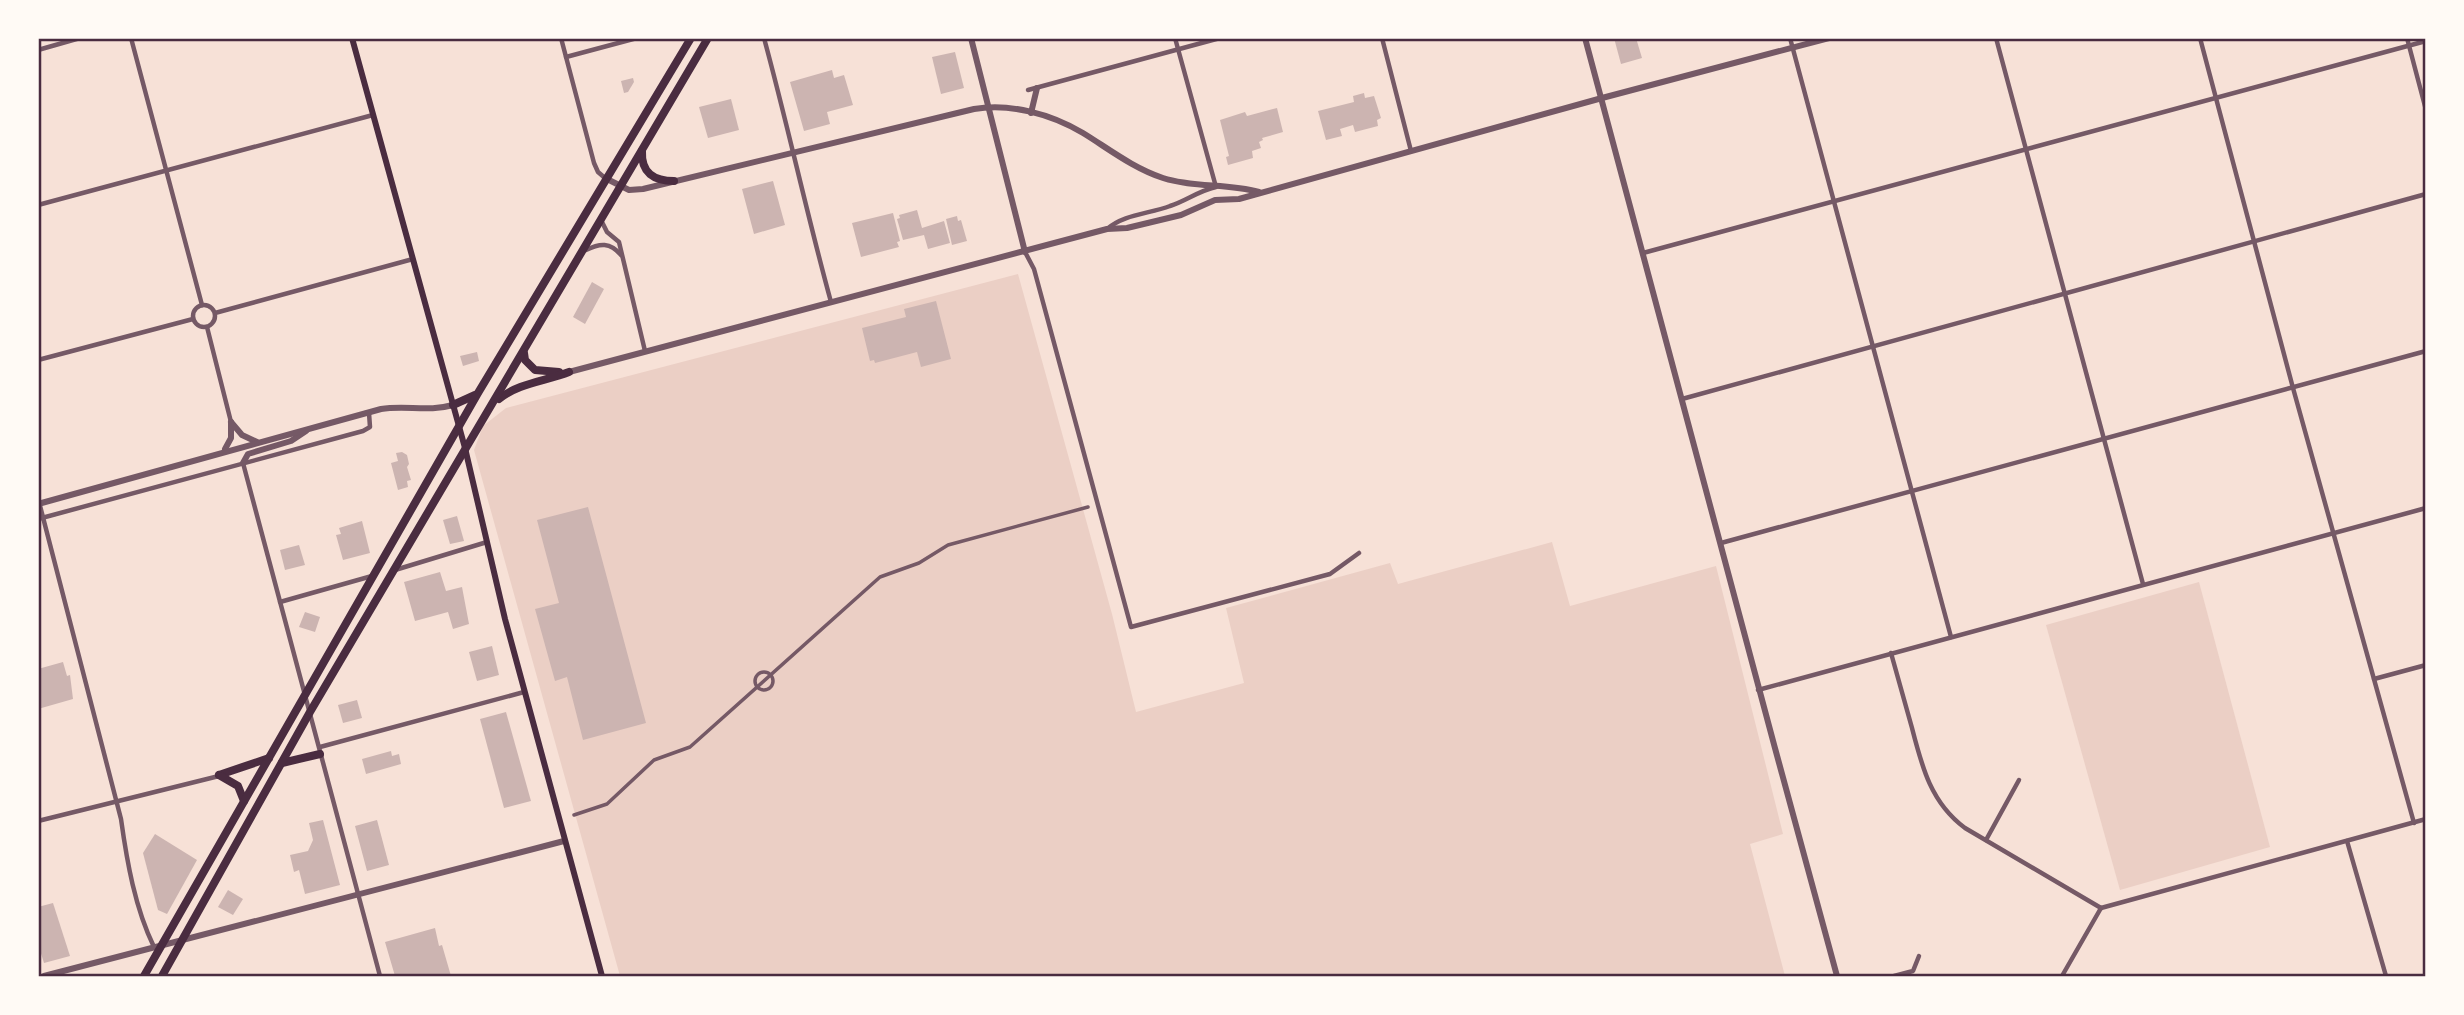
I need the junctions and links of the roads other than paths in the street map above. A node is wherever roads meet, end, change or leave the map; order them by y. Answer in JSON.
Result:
{"nodes":[{"id":1,"x":80,"y":38,"type":"edge"},
{"id":2,"x":131,"y":38,"type":"edge"},
{"id":3,"x":352,"y":38,"type":"edge"},
{"id":4,"x":561,"y":38,"type":"edge"},
{"id":5,"x":637,"y":38,"type":"edge"},
{"id":6,"x":691,"y":38,"type":"edge"},
{"id":7,"x":708,"y":38,"type":"edge"},
{"id":8,"x":764,"y":38,"type":"edge"},
{"id":9,"x":971,"y":38,"type":"edge"},
{"id":10,"x":1175,"y":38,"type":"edge"},
{"id":11,"x":1220,"y":38,"type":"edge"},
{"id":12,"x":1382,"y":38,"type":"edge"},
{"id":13,"x":1585,"y":38,"type":"edge"},
{"id":14,"x":1790,"y":38,"type":"edge"},
{"id":15,"x":1829,"y":38,"type":"edge"},
{"id":16,"x":1996,"y":38,"type":"edge"},
{"id":17,"x":2200,"y":38,"type":"edge"},
{"id":18,"x":2407,"y":38,"type":"edge"},
{"id":19,"x":2426,"y":41,"type":"edge"},
{"id":20,"x":2409,"y":46,"type":"junction"},
{"id":21,"x":1793,"y":48,"type":"junction"},
{"id":22,"x":38,"y":50,"type":"edge"},
{"id":23,"x":1178,"y":50,"type":"junction"},
{"id":24,"x":566,"y":57,"type":"junction"},
{"id":25,"x":1037,"y":88,"type":"junction"},
{"id":26,"x":1028,"y":90,"type":"dead end"},
{"id":27,"x":2216,"y":97,"type":"junction"},
{"id":28,"x":1602,"y":98,"type":"junction"},
{"id":29,"x":989,"y":106,"type":"junction"},
{"id":30,"x":2426,"y":110,"type":"edge"},
{"id":31,"x":1031,"y":113,"type":"junction"},
{"id":32,"x":373,"y":115,"type":"junction"},
{"id":33,"x":642,"y":151,"type":"junction"},
{"id":34,"x":1410,"y":151,"type":"junction"},
{"id":35,"x":2026,"y":151,"type":"junction"},
{"id":36,"x":794,"y":154,"type":"junction"},
{"id":37,"x":167,"y":171,"type":"junction"},
{"id":38,"x":605,"y":178,"type":"junction"},
{"id":39,"x":674,"y":181,"type":"junction"},
{"id":40,"x":621,"y":186,"type":"junction"},
{"id":41,"x":1216,"y":187,"type":"junction"},
{"id":42,"x":1259,"y":192,"type":"junction"},
{"id":43,"x":2426,"y":194,"type":"edge"},
{"id":44,"x":1834,"y":202,"type":"junction"},
{"id":45,"x":38,"y":205,"type":"edge"},
{"id":46,"x":602,"y":218,"type":"junction"},
{"id":47,"x":1107,"y":229,"type":"junction"},
{"id":48,"x":2255,"y":241,"type":"junction"},
{"id":49,"x":582,"y":252,"type":"junction"},
{"id":50,"x":1025,"y":252,"type":"junction"},
{"id":51,"x":1643,"y":253,"type":"junction"},
{"id":52,"x":621,"y":256,"type":"junction"},
{"id":53,"x":413,"y":259,"type":"junction"},
{"id":54,"x":2065,"y":293,"type":"junction"},
{"id":55,"x":831,"y":303,"type":"junction"},
{"id":56,"x":202,"y":305,"type":"junction"},
{"id":57,"x":215,"y":313,"type":"junction"},
{"id":58,"x":193,"y":319,"type":"junction"},
{"id":59,"x":207,"y":327,"type":"junction"},
{"id":60,"x":1873,"y":346,"type":"junction"},
{"id":61,"x":645,"y":351,"type":"junction"},
{"id":62,"x":2426,"y":351,"type":"edge"},
{"id":63,"x":524,"y":352,"type":"junction"},
{"id":64,"x":38,"y":360,"type":"edge"},
{"id":65,"x":569,"y":372,"type":"junction"},
{"id":66,"x":2293,"y":388,"type":"junction"},
{"id":67,"x":478,"y":393,"type":"junction"},
{"id":68,"x":1682,"y":399,"type":"junction"},
{"id":69,"x":453,"y":405,"type":"junction"},
{"id":70,"x":491,"y":405,"type":"junction"},
{"id":71,"x":369,"y":413,"type":"junction"},
{"id":72,"x":231,"y":422,"type":"junction"},
{"id":73,"x":459,"y":426,"type":"junction"},
{"id":74,"x":311,"y":428,"type":"junction"},
{"id":75,"x":2104,"y":439,"type":"junction"},
{"id":76,"x":258,"y":442,"type":"junction"},
{"id":77,"x":465,"y":448,"type":"junction"},
{"id":78,"x":223,"y":452,"type":"junction"},
{"id":79,"x":243,"y":463,"type":"junction"},
{"id":80,"x":1912,"y":493,"type":"junction"},
{"id":81,"x":39,"y":502,"type":"edge"},
{"id":82,"x":1088,"y":507,"type":"dead end"},
{"id":83,"x":2426,"y":508,"type":"edge"},
{"id":84,"x":41,"y":518,"type":"edge"},
{"id":85,"x":2334,"y":533,"type":"junction"},
{"id":86,"x":488,"y":542,"type":"junction"},
{"id":87,"x":1721,"y":543,"type":"junction"},
{"id":88,"x":1359,"y":553,"type":"dead end"},
{"id":89,"x":393,"y":570,"type":"junction"},
{"id":90,"x":373,"y":576,"type":"junction"},
{"id":91,"x":2143,"y":583,"type":"junction"},
{"id":92,"x":280,"y":602,"type":"junction"},
{"id":93,"x":1951,"y":637,"type":"junction"},
{"id":94,"x":1891,"y":653,"type":"junction"},
{"id":95,"x":2426,"y":665,"type":"edge"},
{"id":96,"x":772,"y":675,"type":"junction"},
{"id":97,"x":2374,"y":679,"type":"junction"},
{"id":98,"x":757,"y":687,"type":"junction"},
{"id":99,"x":1758,"y":690,"type":"junction"},
{"id":100,"x":305,"y":692,"type":"junction"},
{"id":101,"x":525,"y":692,"type":"junction"},
{"id":102,"x":310,"y":712,"type":"junction"},
{"id":103,"x":320,"y":751,"type":"junction"},
{"id":104,"x":269,"y":758,"type":"junction"},
{"id":105,"x":282,"y":763,"type":"junction"},
{"id":106,"x":219,"y":775,"type":"junction"},
{"id":107,"x":2019,"y":780,"type":"dead end"},
{"id":108,"x":116,"y":801,"type":"junction"},
{"id":109,"x":244,"y":801,"type":"junction"},
{"id":110,"x":575,"y":816,"type":"dead end"},
{"id":111,"x":2426,"y":820,"type":"edge"},
{"id":112,"x":38,"y":821,"type":"edge"},
{"id":113,"x":2414,"y":822,"type":"junction"},
{"id":114,"x":1986,"y":840,"type":"junction"},
{"id":115,"x":564,"y":841,"type":"junction"},
{"id":116,"x":2347,"y":841,"type":"junction"},
{"id":117,"x":356,"y":895,"type":"junction"},
{"id":118,"x":2101,"y":908,"type":"junction"},
{"id":119,"x":181,"y":940,"type":"junction"},
{"id":120,"x":158,"y":946,"type":"junction"},
{"id":121,"x":1919,"y":957,"type":"dead end"},
{"id":122,"x":57,"y":975,"type":"edge"},
{"id":123,"x":163,"y":975,"type":"edge"},
{"id":124,"x":44,"y":976,"type":"edge"},
{"id":125,"x":144,"y":976,"type":"edge"},
{"id":126,"x":380,"y":976,"type":"edge"},
{"id":127,"x":602,"y":976,"type":"edge"},
{"id":128,"x":1837,"y":976,"type":"edge"},
{"id":129,"x":1894,"y":976,"type":"edge"},
{"id":130,"x":2062,"y":976,"type":"edge"},
{"id":131,"x":2386,"y":976,"type":"edge"}],
"edges":[{"from":1,"to":22,"type":"street"},
{"from":2,"to":37,"type":"street"},
{"from":3,"to":32,"type":"main road"},
{"from":4,"to":24,"type":"street"},
{"from":5,"to":24,"type":"street"},
{"from":6,"to":38,"type":"highway"},
{"from":7,"to":33,"type":"highway"},
{"from":8,"to":36,"type":"street"},
{"from":9,"to":29,"type":"street"},
{"from":10,"to":23,"type":"street"},
{"from":11,"to":23,"type":"street"},
{"from":12,"to":34,"type":"street"},
{"from":13,"to":28,"type":"street"},
{"from":14,"to":21,"type":"street"},
{"from":15,"to":21,"type":"street"},
{"from":16,"to":35,"type":"street"},
{"from":17,"to":27,"type":"street"},
{"from":18,"to":20,"type":"street"},
{"from":19,"to":20,"type":"street"},
{"from":20,"to":27,"type":"street"},
{"from":20,"to":30,"type":"street"},
{"from":21,"to":28,"type":"street"},
{"from":21,"to":44,"type":"street"},
{"from":23,"to":25,"type":"street"},
{"from":23,"to":41,"type":"street"},
{"from":24,"to":38,"type":"street"},
{"from":25,"to":26,"type":"street"},
{"from":25,"to":31,"type":"street"},
{"from":27,"to":35,"type":"street"},
{"from":27,"to":48,"type":"street"},
{"from":28,"to":34,"type":"street"},
{"from":28,"to":51,"type":"street"},
{"from":29,"to":31,"type":"street"},
{"from":29,"to":36,"type":"street"},
{"from":29,"to":50,"type":"street"},
{"from":31,"to":41,"type":"street"},
{"from":32,"to":37,"type":"street"},
{"from":32,"to":53,"type":"main road"},
{"from":33,"to":39,"type":"highway"},
{"from":33,"to":40,"type":"highway"},
{"from":34,"to":42,"type":"street"},
{"from":35,"to":44,"type":"street"},
{"from":35,"to":54,"type":"street"},
{"from":36,"to":39,"type":"street"},
{"from":36,"to":55,"type":"street"},
{"from":37,"to":45,"type":"street"},
{"from":37,"to":56,"type":"street"},
{"from":38,"to":40,"type":"street"},
{"from":38,"to":67,"type":"highway"},
{"from":39,"to":40,"type":"street"},
{"from":40,"to":46,"type":"highway"},
{"from":41,"to":42,"type":"street"},
{"from":41,"to":47,"type":"street"},
{"from":42,"to":47,"type":"street"},
{"from":43,"to":48,"type":"street"},
{"from":44,"to":51,"type":"street"},
{"from":44,"to":60,"type":"street"},
{"from":46,"to":49,"type":"highway"},
{"from":46,"to":52,"type":"street"},
{"from":47,"to":50,"type":"street"},
{"from":48,"to":54,"type":"street"},
{"from":48,"to":66,"type":"street"},
{"from":49,"to":52,"type":"street"},
{"from":49,"to":63,"type":"highway"},
{"from":50,"to":55,"type":"street"},
{"from":50,"to":88,"type":"street"},
{"from":51,"to":68,"type":"street"},
{"from":52,"to":61,"type":"street"},
{"from":53,"to":57,"type":"street"},
{"from":53,"to":69,"type":"main road"},
{"from":54,"to":60,"type":"street"},
{"from":54,"to":75,"type":"street"},
{"from":55,"to":61,"type":"street"},
{"from":56,"to":57,"type":"street"},
{"from":56,"to":58,"type":"street"},
{"from":57,"to":59,"type":"street"},
{"from":58,"to":59,"type":"street"},
{"from":58,"to":64,"type":"street"},
{"from":59,"to":72,"type":"street"},
{"from":60,"to":68,"type":"street"},
{"from":60,"to":80,"type":"street"},
{"from":61,"to":65,"type":"street"},
{"from":62,"to":66,"type":"street"},
{"from":63,"to":65,"type":"highway"},
{"from":63,"to":70,"type":"highway"},
{"from":65,"to":70,"type":"highway"},
{"from":66,"to":75,"type":"street"},
{"from":66,"to":85,"type":"street"},
{"from":67,"to":69,"type":"highway"},
{"from":67,"to":73,"type":"highway"},
{"from":68,"to":87,"type":"street"},
{"from":69,"to":71,"type":"street"},
{"from":69,"to":73,"type":"main road"},
{"from":70,"to":77,"type":"highway"},
{"from":71,"to":74,"type":"street"},
{"from":71,"to":79,"type":"street"},
{"from":72,"to":76,"type":"street"},
{"from":72,"to":78,"type":"street"},
{"from":73,"to":77,"type":"main road"},
{"from":73,"to":90,"type":"highway"},
{"from":74,"to":76,"type":"street"},
{"from":74,"to":79,"type":"street"},
{"from":75,"to":80,"type":"street"},
{"from":75,"to":91,"type":"street"},
{"from":76,"to":78,"type":"street"},
{"from":77,"to":86,"type":"main road"},
{"from":77,"to":89,"type":"highway"},
{"from":78,"to":81,"type":"street"},
{"from":79,"to":84,"type":"street"},
{"from":79,"to":92,"type":"street"},
{"from":80,"to":87,"type":"street"},
{"from":80,"to":93,"type":"street"},
{"from":81,"to":84,"type":"street"},
{"from":82,"to":96,"type":"street"},
{"from":83,"to":85,"type":"street"},
{"from":84,"to":108,"type":"street"},
{"from":85,"to":91,"type":"street"},
{"from":85,"to":97,"type":"street"},
{"from":86,"to":89,"type":"street"},
{"from":86,"to":101,"type":"main road"},
{"from":87,"to":99,"type":"street"},
{"from":89,"to":102,"type":"highway"},
{"from":90,"to":92,"type":"street"},
{"from":90,"to":100,"type":"highway"},
{"from":91,"to":93,"type":"street"},
{"from":92,"to":100,"type":"street"},
{"from":93,"to":94,"type":"street"},
{"from":94,"to":99,"type":"street"},
{"from":94,"to":114,"type":"street"},
{"from":95,"to":97,"type":"street"},
{"from":96,"to":98,"type":"street"},
{"from":96,"to":98,"type":"street"},
{"from":96,"to":98,"type":"street"},
{"from":97,"to":113,"type":"street"},
{"from":98,"to":110,"type":"street"},
{"from":99,"to":128,"type":"street"},
{"from":100,"to":102,"type":"street"},
{"from":100,"to":104,"type":"highway"},
{"from":101,"to":103,"type":"street"},
{"from":101,"to":115,"type":"main road"},
{"from":102,"to":103,"type":"street"},
{"from":102,"to":105,"type":"highway"},
{"from":103,"to":105,"type":"highway"},
{"from":103,"to":117,"type":"street"},
{"from":104,"to":106,"type":"highway"},
{"from":104,"to":109,"type":"highway"},
{"from":105,"to":119,"type":"highway"},
{"from":106,"to":108,"type":"street"},
{"from":106,"to":109,"type":"highway"},
{"from":107,"to":114,"type":"street"},
{"from":108,"to":112,"type":"street"},
{"from":108,"to":120,"type":"street"},
{"from":109,"to":120,"type":"highway"},
{"from":111,"to":113,"type":"street"},
{"from":113,"to":116,"type":"street"},
{"from":114,"to":118,"type":"street"},
{"from":115,"to":117,"type":"street"},
{"from":115,"to":127,"type":"main road"},
{"from":116,"to":118,"type":"street"},
{"from":116,"to":131,"type":"street"},
{"from":117,"to":119,"type":"street"},
{"from":117,"to":126,"type":"street"},
{"from":118,"to":130,"type":"street"},
{"from":119,"to":120,"type":"street"},
{"from":119,"to":123,"type":"highway"},
{"from":120,"to":122,"type":"street"},
{"from":120,"to":125,"type":"highway"},
{"from":121,"to":129,"type":"street"},
{"from":122,"to":124,"type":"street"}]}
